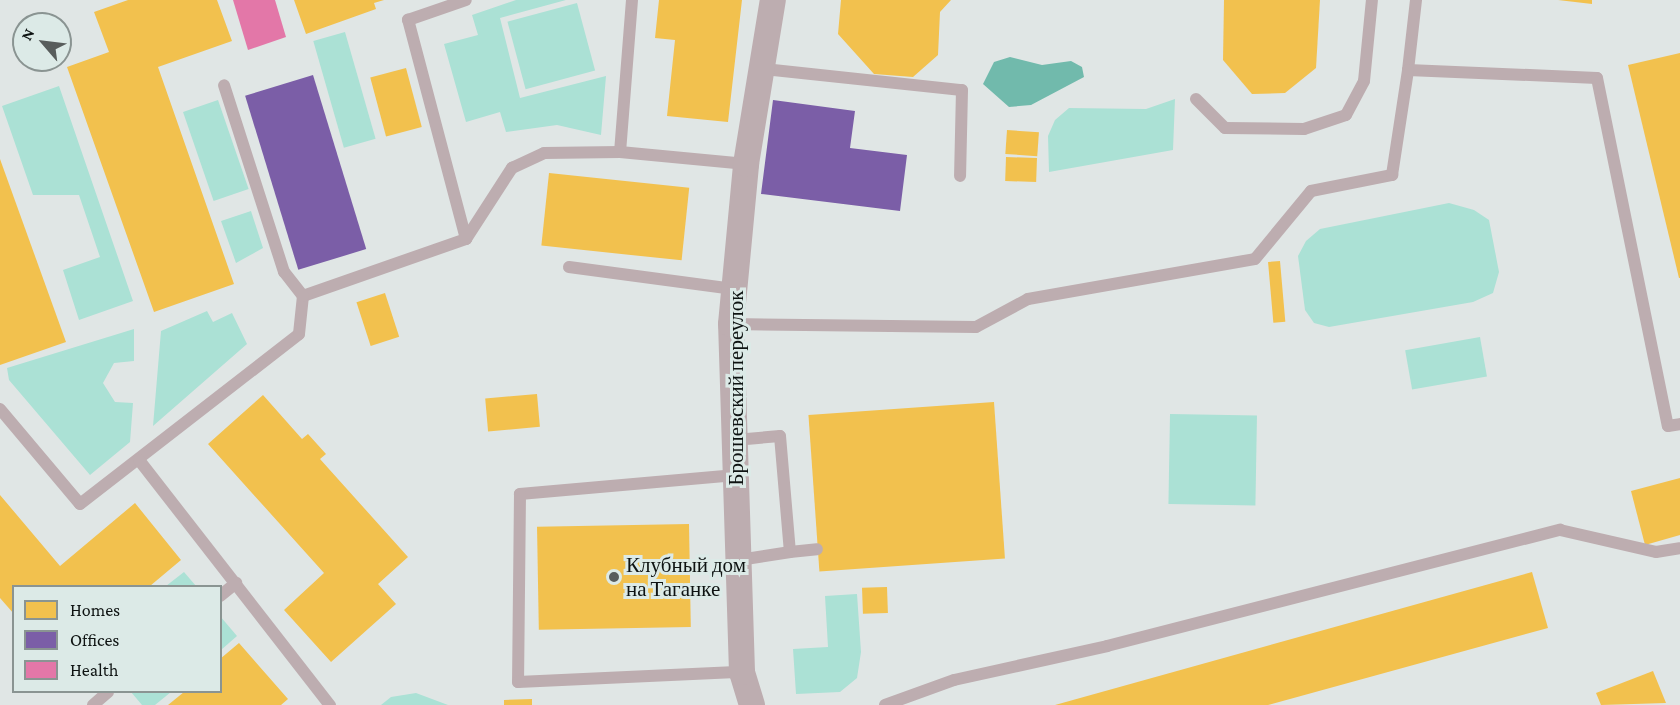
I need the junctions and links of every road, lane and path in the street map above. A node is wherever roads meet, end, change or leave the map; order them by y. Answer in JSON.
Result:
{"nodes":[{"id":1,"x":466,"y":0,"type":"edge"},
{"id":2,"x":632,"y":0,"type":"edge"},
{"id":3,"x":773,"y":0,"type":"edge"},
{"id":4,"x":1372,"y":0,"type":"edge"},
{"id":5,"x":1416,"y":0,"type":"edge"},
{"id":6,"x":764,"y":69,"type":"junction"},
{"id":7,"x":1408,"y":70,"type":"junction"},
{"id":8,"x":224,"y":85,"type":"dead end"},
{"id":9,"x":1196,"y":99,"type":"dead end"},
{"id":10,"x":620,"y":152,"type":"junction"},
{"id":11,"x":746,"y":164,"type":"junction"},
{"id":12,"x":960,"y":176,"type":"dead end"},
{"id":13,"x":466,"y":239,"type":"junction"},
{"id":14,"x":569,"y":267,"type":"dead end"},
{"id":15,"x":734,"y":289,"type":"junction"},
{"id":16,"x":303,"y":296,"type":"junction"},
{"id":17,"x":732,"y":324,"type":"junction"},
{"id":18,"x":0,"y":409,"type":"edge"},
{"id":19,"x":1680,"y":424,"type":"edge"},
{"id":20,"x":735,"y":440,"type":"junction"},
{"id":21,"x":139,"y":460,"type":"junction"},
{"id":22,"x":736,"y":476,"type":"junction"},
{"id":23,"x":1680,"y":548,"type":"edge"},
{"id":24,"x":817,"y":549,"type":"dead end"},
{"id":25,"x":790,"y":552,"type":"junction"},
{"id":26,"x":739,"y":560,"type":"junction"},
{"id":27,"x":236,"y":583,"type":"junction"},
{"id":28,"x":222,"y":594,"type":"edge"},
{"id":29,"x":742,"y":672,"type":"junction"},
{"id":30,"x":107,"y":693,"type":"edge"},
{"id":31,"x":93,"y":705,"type":"edge"},
{"id":32,"x":330,"y":705,"type":"edge"},
{"id":33,"x":752,"y":705,"type":"edge"},
{"id":34,"x":885,"y":705,"type":"edge"}],
"edges":[{"from":1,"to":13,"type":"lane"},
{"from":2,"to":10,"type":"lane"},
{"from":3,"to":6,"type":"street","name":"Брошевский переулок"},
{"from":4,"to":9,"type":"lane"},
{"from":5,"to":7,"type":"lane"},
{"from":6,"to":11,"type":"street","name":"Брошевский переулок"},
{"from":6,"to":12,"type":"lane"},
{"from":7,"to":17,"type":"lane"},
{"from":7,"to":19,"type":"lane"},
{"from":8,"to":16,"type":"lane"},
{"from":10,"to":11,"type":"lane"},
{"from":10,"to":13,"type":"lane"},
{"from":11,"to":15,"type":"street","name":"Брошевский переулок"},
{"from":13,"to":16,"type":"lane"},
{"from":14,"to":15,"type":"lane"},
{"from":15,"to":17,"type":"street","name":"Брошевский переулок"},
{"from":16,"to":21,"type":"lane"},
{"from":17,"to":20,"type":"street","name":"Брошевский переулок"},
{"from":18,"to":21,"type":"lane"},
{"from":20,"to":22,"type":"street","name":"Брошевский переулок"},
{"from":20,"to":25,"type":"lane"},
{"from":21,"to":27,"type":"lane"},
{"from":22,"to":26,"type":"street","name":"Брошевский переулок"},
{"from":22,"to":29,"type":"lane"},
{"from":23,"to":34,"type":"lane"},
{"from":24,"to":25,"type":"lane"},
{"from":25,"to":26,"type":"lane"},
{"from":26,"to":29,"type":"street","name":"Брошевский переулок"},
{"from":27,"to":28,"type":"lane"},
{"from":27,"to":32,"type":"lane"},
{"from":29,"to":33,"type":"street","name":"Брошевский переулок"},
{"from":30,"to":31,"type":"lane"}]}
